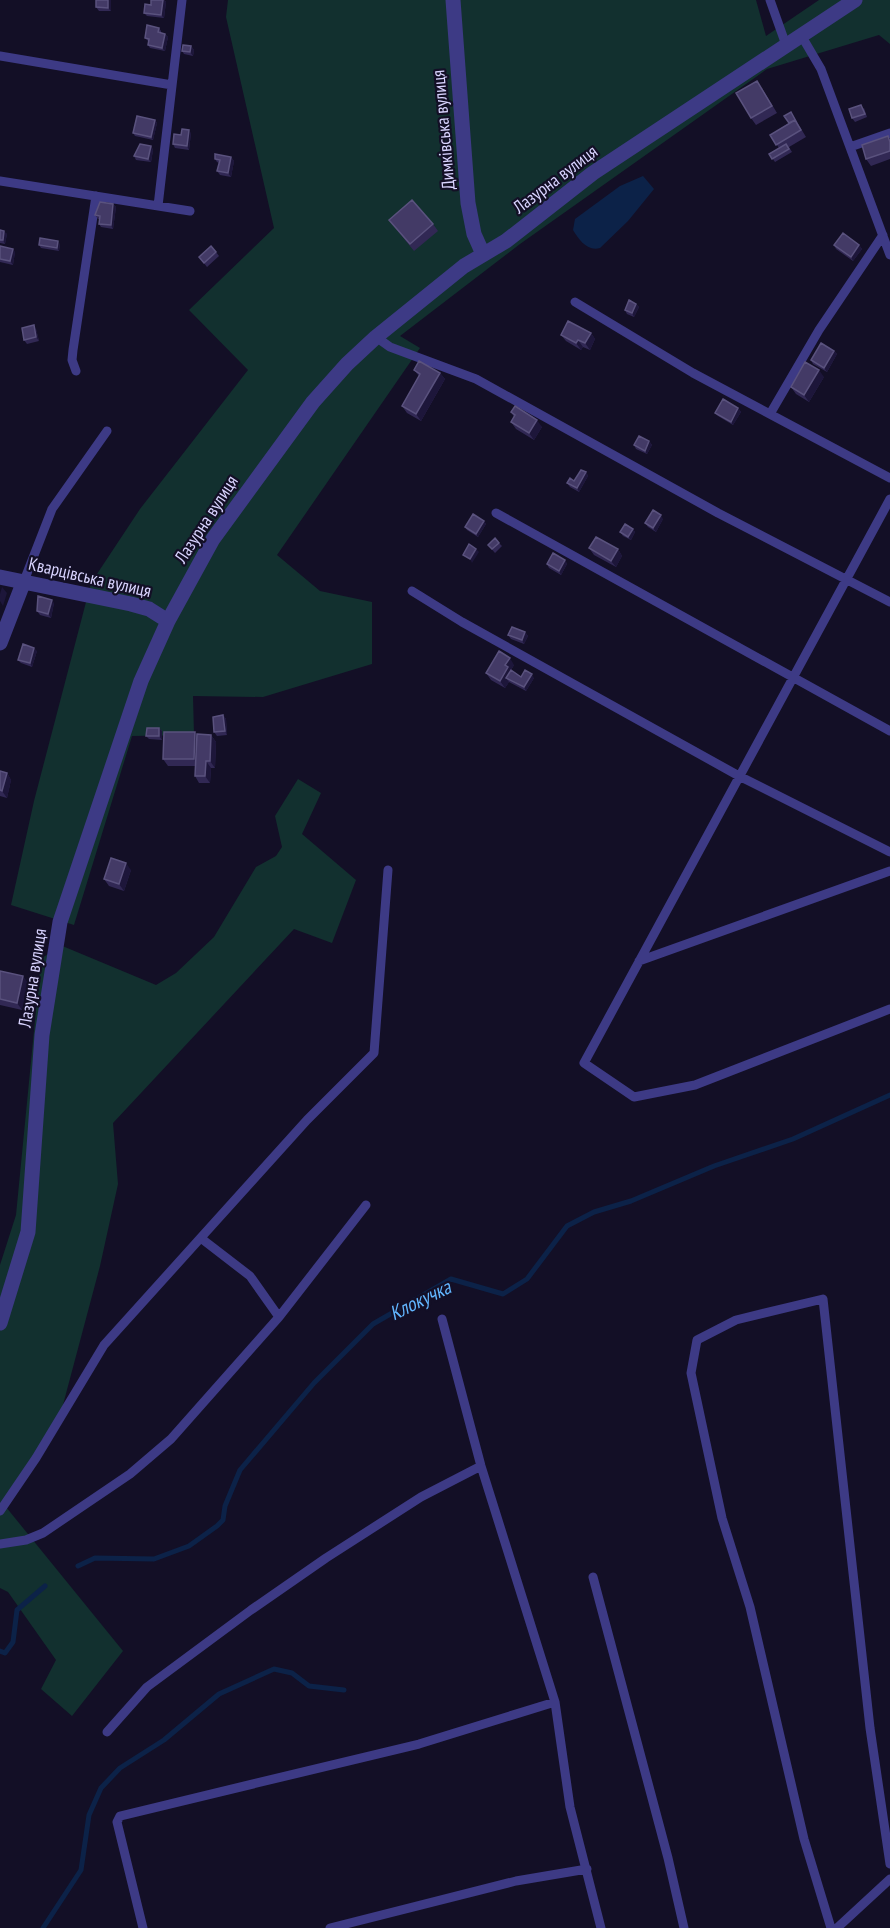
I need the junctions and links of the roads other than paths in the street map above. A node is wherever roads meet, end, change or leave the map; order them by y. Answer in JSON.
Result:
{"nodes":[{"id":1,"x":182,"y":0,"type":"edge"},
{"id":2,"x":453,"y":0,"type":"edge"},
{"id":3,"x":770,"y":0,"type":"edge"},
{"id":4,"x":855,"y":0,"type":"edge"},
{"id":5,"x":801,"y":35,"type":"junction"},
{"id":6,"x":786,"y":45,"type":"junction"},
{"id":7,"x":0,"y":56,"type":"edge"},
{"id":8,"x":172,"y":85,"type":"junction"},
{"id":9,"x":890,"y":133,"type":"edge"},
{"id":10,"x":850,"y":147,"type":"junction"},
{"id":11,"x":0,"y":181,"type":"edge"},
{"id":12,"x":96,"y":196,"type":"junction"},
{"id":13,"x":158,"y":206,"type":"junction"},
{"id":14,"x":189,"y":211,"type":"dead end"},
{"id":15,"x":883,"y":235,"type":"junction"},
{"id":16,"x":483,"y":254,"type":"junction"},
{"id":17,"x":890,"y":255,"type":"edge"},
{"id":18,"x":575,"y":302,"type":"dead end"},
{"id":19,"x":376,"y":337,"type":"junction"},
{"id":20,"x":76,"y":371,"type":"dead end"},
{"id":21,"x":770,"y":414,"type":"junction"},
{"id":22,"x":107,"y":431,"type":"dead end"},
{"id":23,"x":890,"y":478,"type":"edge"},
{"id":24,"x":890,"y":499,"type":"edge"},
{"id":25,"x":496,"y":513,"type":"dead end"},
{"id":26,"x":0,"y":577,"type":"edge"},
{"id":27,"x":847,"y":577,"type":"junction"},
{"id":28,"x":24,"y":581,"type":"junction"},
{"id":29,"x":412,"y":591,"type":"dead end"},
{"id":30,"x":890,"y":602,"type":"edge"},
{"id":31,"x":168,"y":621,"type":"junction"},
{"id":32,"x":0,"y":643,"type":"edge"},
{"id":33,"x":792,"y":678,"type":"junction"},
{"id":34,"x":890,"y":731,"type":"edge"},
{"id":35,"x":739,"y":776,"type":"junction"},
{"id":36,"x":890,"y":852,"type":"edge"},
{"id":37,"x":388,"y":870,"type":"dead end"},
{"id":38,"x":890,"y":871,"type":"edge"},
{"id":39,"x":639,"y":961,"type":"junction"},
{"id":40,"x":890,"y":1009,"type":"edge"},
{"id":41,"x":366,"y":1205,"type":"dead end"},
{"id":42,"x":202,"y":1239,"type":"junction"},
{"id":43,"x":279,"y":1317,"type":"junction"},
{"id":44,"x":442,"y":1319,"type":"dead end"},
{"id":45,"x":0,"y":1323,"type":"edge"},
{"id":46,"x":481,"y":1466,"type":"junction"},
{"id":47,"x":0,"y":1511,"type":"edge"},
{"id":48,"x":0,"y":1544,"type":"edge"},
{"id":49,"x":593,"y":1577,"type":"dead end"},
{"id":50,"x":555,"y":1702,"type":"junction"},
{"id":51,"x":107,"y":1732,"type":"dead end"},
{"id":52,"x":890,"y":1864,"type":"edge"},
{"id":53,"x":587,"y":1869,"type":"junction"},
{"id":54,"x":890,"y":1880,"type":"edge"},
{"id":55,"x":144,"y":1928,"type":"edge"},
{"id":56,"x":330,"y":1928,"type":"edge"},
{"id":57,"x":601,"y":1928,"type":"edge"},
{"id":58,"x":684,"y":1928,"type":"edge"},
{"id":59,"x":831,"y":1928,"type":"edge"},
{"id":60,"x":837,"y":1928,"type":"edge"}],
"edges":[{"from":1,"to":8,"type":"lane"},
{"from":2,"to":16,"type":"street","name":"Димківська вулиця"},
{"from":3,"to":6,"type":"lane"},
{"from":4,"to":5,"type":"street","name":"Лазурна вулиця"},
{"from":5,"to":6,"type":"street","name":"Лазурна вулиця"},
{"from":5,"to":10,"type":"lane"},
{"from":6,"to":16,"type":"street","name":"Лазурна вулиця"},
{"from":7,"to":8,"type":"lane"},
{"from":8,"to":13,"type":"lane"},
{"from":9,"to":10,"type":"lane"},
{"from":10,"to":15,"type":"lane"},
{"from":11,"to":12,"type":"lane"},
{"from":12,"to":13,"type":"lane"},
{"from":12,"to":20,"type":"lane"},
{"from":13,"to":14,"type":"lane"},
{"from":15,"to":17,"type":"lane"},
{"from":15,"to":21,"type":"lane"},
{"from":16,"to":19,"type":"street","name":"Лазурна вулиця"},
{"from":18,"to":21,"type":"lane"},
{"from":19,"to":27,"type":"lane"},
{"from":19,"to":31,"type":"street","name":"Лазурна вулиця"},
{"from":21,"to":23,"type":"lane"},
{"from":22,"to":28,"type":"lane"},
{"from":24,"to":27,"type":"lane"},
{"from":25,"to":33,"type":"lane"},
{"from":26,"to":28,"type":"street","name":"Кварцівська вулиця"},
{"from":27,"to":30,"type":"lane"},
{"from":27,"to":33,"type":"lane"},
{"from":28,"to":31,"type":"street","name":"Кварцівська вулиця"},
{"from":28,"to":32,"type":"street"},
{"from":29,"to":35,"type":"lane"},
{"from":31,"to":45,"type":"street","name":"Лазурна вулиця"},
{"from":33,"to":34,"type":"lane"},
{"from":33,"to":35,"type":"lane"},
{"from":35,"to":36,"type":"lane"},
{"from":35,"to":39,"type":"lane"},
{"from":37,"to":42,"type":"lane"},
{"from":38,"to":39,"type":"lane"},
{"from":39,"to":40,"type":"lane"},
{"from":41,"to":43,"type":"lane"},
{"from":42,"to":43,"type":"lane"},
{"from":42,"to":47,"type":"lane"},
{"from":43,"to":48,"type":"lane"},
{"from":44,"to":46,"type":"lane"},
{"from":46,"to":50,"type":"lane"},
{"from":46,"to":51,"type":"lane"},
{"from":49,"to":58,"type":"lane"},
{"from":50,"to":53,"type":"lane"},
{"from":50,"to":55,"type":"lane"},
{"from":52,"to":59,"type":"lane"},
{"from":53,"to":56,"type":"lane"},
{"from":53,"to":57,"type":"lane"},
{"from":54,"to":60,"type":"lane"}]}
